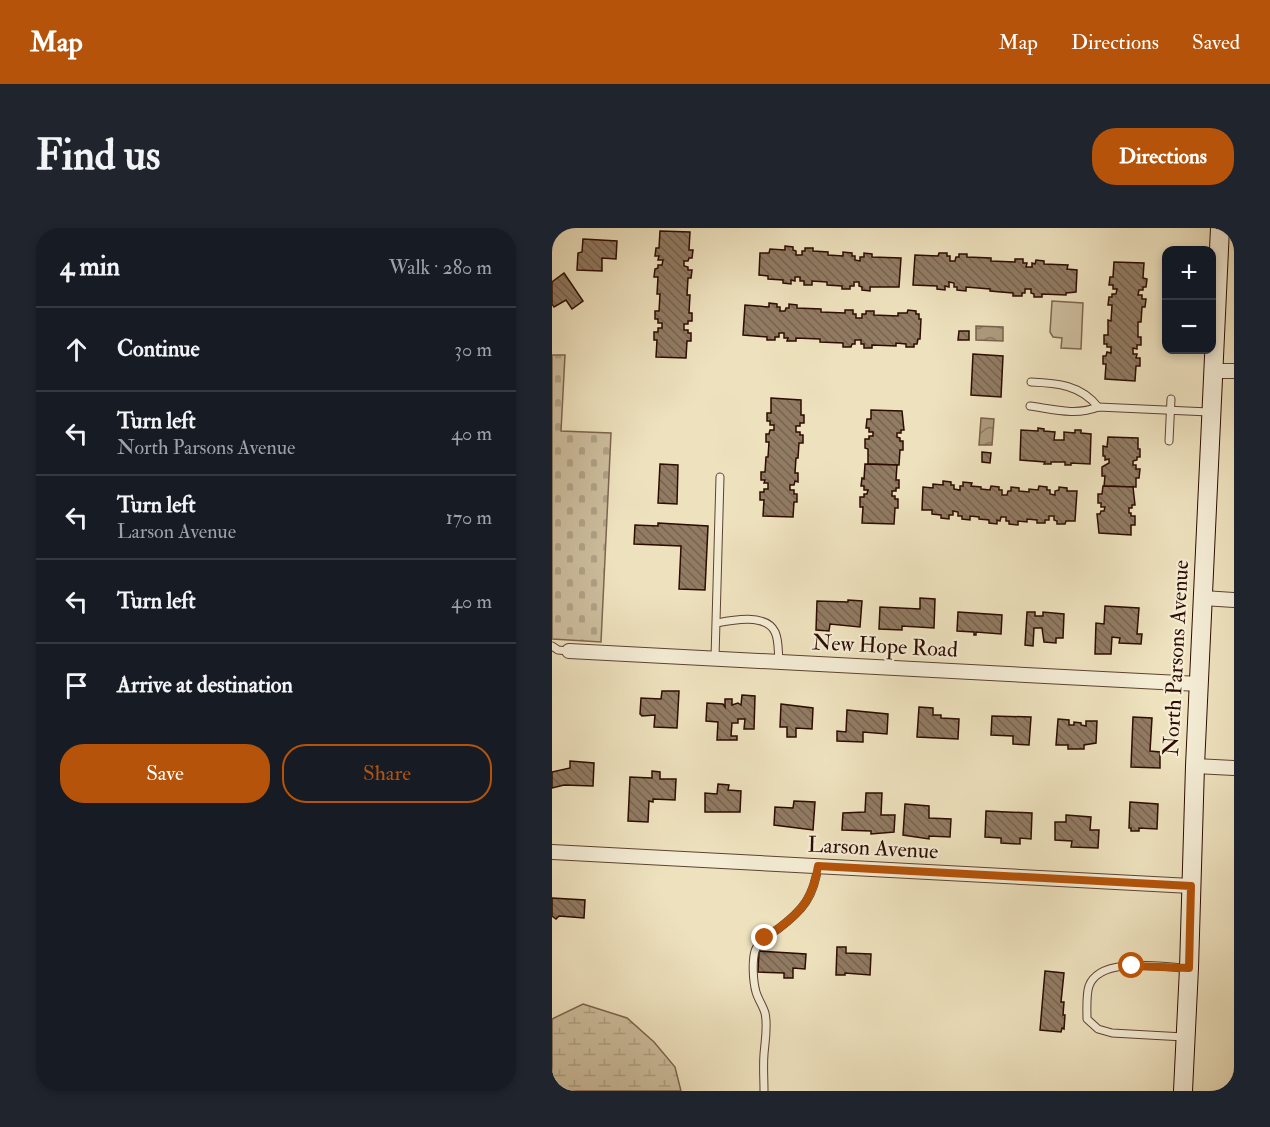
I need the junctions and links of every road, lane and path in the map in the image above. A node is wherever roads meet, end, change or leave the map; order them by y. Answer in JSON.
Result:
{"nodes":[{"id":1,"x":1220,"y":228,"type":"edge"},
{"id":2,"x":1213,"y":371,"type":"junction"},
{"id":3,"x":1234,"y":371,"type":"edge"},
{"id":4,"x":1031,"y":382,"type":"dead end"},
{"id":5,"x":1171,"y":399,"type":"dead end"},
{"id":6,"x":1029,"y":406,"type":"dead end"},
{"id":7,"x":1098,"y":407,"type":"junction"},
{"id":8,"x":1170,"y":410,"type":"junction"},
{"id":9,"x":1211,"y":412,"type":"junction"},
{"id":10,"x":1168,"y":441,"type":"dead end"},
{"id":11,"x":720,"y":477,"type":"dead end"},
{"id":12,"x":1203,"y":598,"type":"junction"},
{"id":13,"x":1234,"y":600,"type":"edge"},
{"id":14,"x":717,"y":623,"type":"junction"},
{"id":15,"x":552,"y":646,"type":"edge"},
{"id":16,"x":569,"y":651,"type":"joint"},
{"id":17,"x":715,"y":658,"type":"junction"},
{"id":18,"x":779,"y":661,"type":"junction"},
{"id":19,"x":1199,"y":684,"type":"junction"},
{"id":20,"x":1195,"y":766,"type":"junction"},
{"id":21,"x":1234,"y":768,"type":"edge"},
{"id":22,"x":552,"y":852,"type":"edge"},
{"id":23,"x":818,"y":866,"type":"junction"},
{"id":24,"x":1191,"y":886,"type":"junction"},
{"id":25,"x":1189,"y":968,"type":"junction"},
{"id":26,"x":1186,"y":1037,"type":"junction"},
{"id":27,"x":764,"y":1091,"type":"edge"},
{"id":28,"x":1183,"y":1091,"type":"edge"}],
"edges":[{"from":1,"to":2,"type":"main road","name":"North Parsons Avenue"},
{"from":2,"to":3,"type":"street"},
{"from":2,"to":9,"type":"main road","name":"North Parsons Avenue"},
{"from":4,"to":7,"type":"lane"},
{"from":5,"to":8,"type":"lane"},
{"from":6,"to":7,"type":"lane"},
{"from":7,"to":8,"type":"lane"},
{"from":8,"to":9,"type":"lane"},
{"from":8,"to":10,"type":"lane"},
{"from":9,"to":12,"type":"main road","name":"North Parsons Avenue"},
{"from":11,"to":14,"type":"lane"},
{"from":12,"to":13,"type":"street"},
{"from":12,"to":19,"type":"main road","name":"North Parsons Avenue"},
{"from":14,"to":17,"type":"lane"},
{"from":14,"to":18,"type":"lane"},
{"from":15,"to":16,"type":"lane"},
{"from":16,"to":17,"type":"street","name":"New Hope Road"},
{"from":17,"to":18,"type":"street","name":"New Hope Road"},
{"from":18,"to":19,"type":"street","name":"New Hope Road"},
{"from":19,"to":20,"type":"main road","name":"North Parsons Avenue"},
{"from":20,"to":21,"type":"street"},
{"from":20,"to":24,"type":"main road","name":"North Parsons Avenue"},
{"from":22,"to":23,"type":"street","name":"Larson Avenue"},
{"from":23,"to":24,"type":"street","name":"Larson Avenue"},
{"from":23,"to":27,"type":"lane"},
{"from":24,"to":25,"type":"main road","name":"North Parsons Avenue"},
{"from":25,"to":26,"type":"main road","name":"North Parsons Avenue"},
{"from":25,"to":26,"type":"lane"},
{"from":26,"to":28,"type":"main road","name":"North Parsons Avenue"}]}
